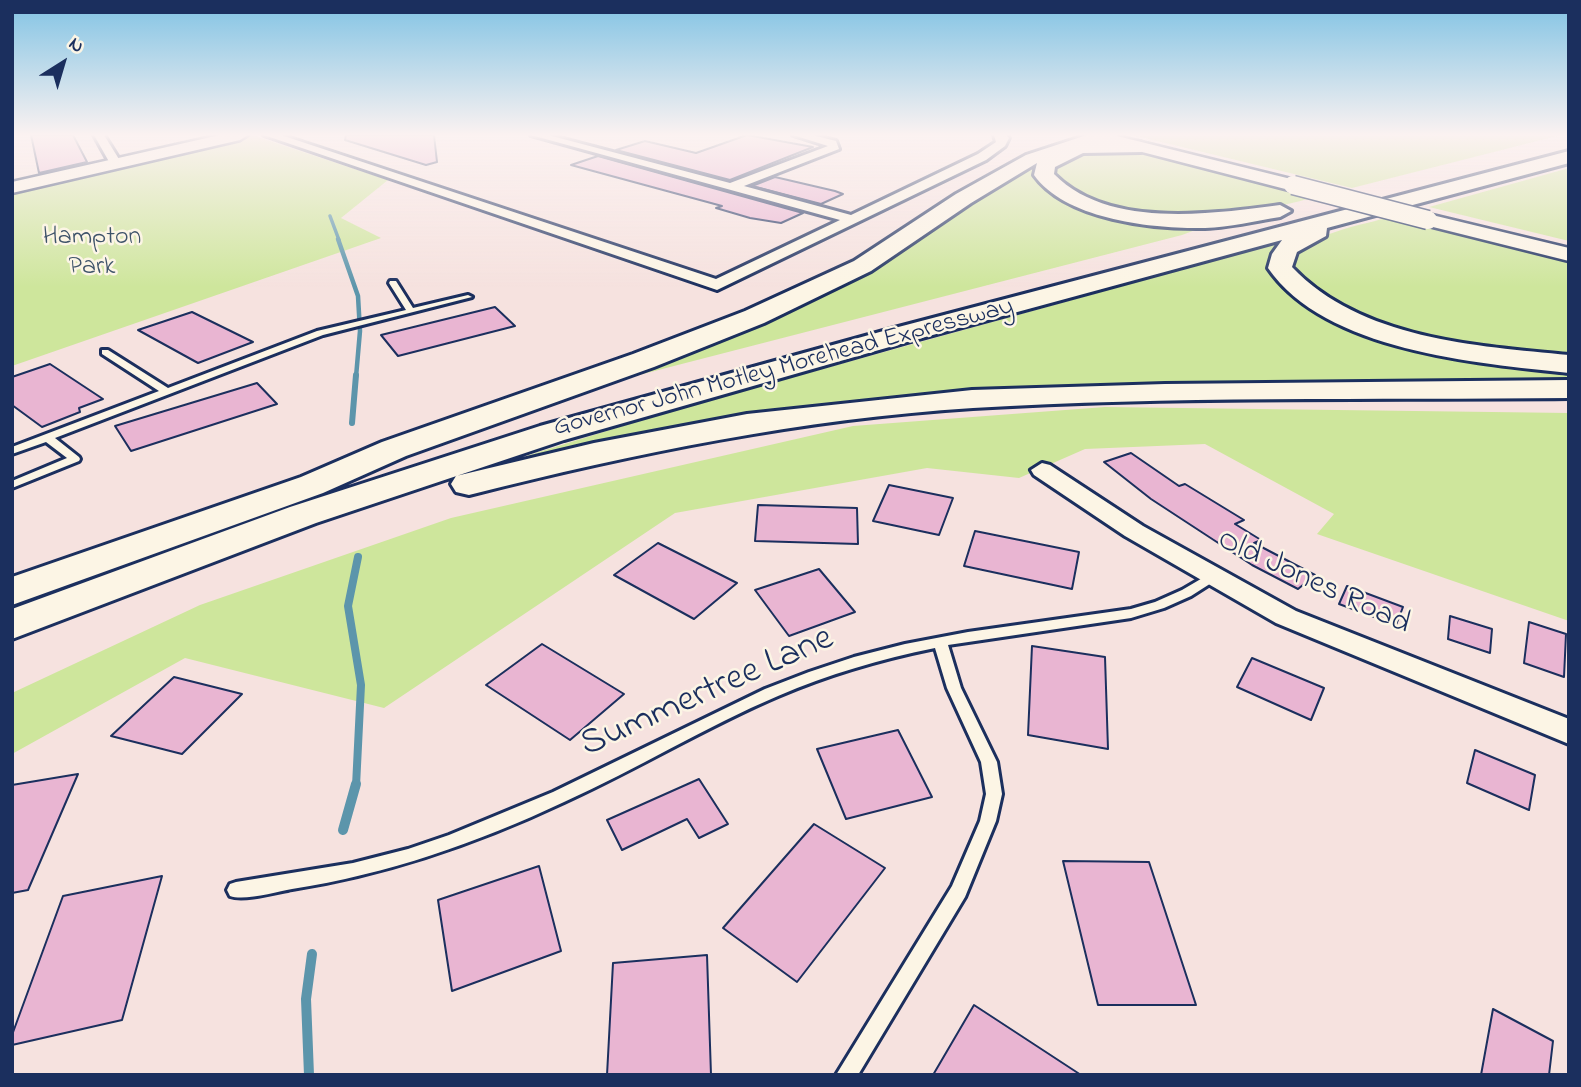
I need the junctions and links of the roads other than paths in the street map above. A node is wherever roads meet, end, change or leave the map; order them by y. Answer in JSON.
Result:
{"nodes":[{"id":1,"x":421,"y":186,"type":"edge"},
{"id":2,"x":726,"y":186,"type":"edge"},
{"id":3,"x":734,"y":186,"type":"edge"},
{"id":4,"x":921,"y":186,"type":"edge"},
{"id":5,"x":981,"y":186,"type":"edge"},
{"id":6,"x":1052,"y":186,"type":"edge"},
{"id":7,"x":1286,"y":186,"type":"edge"},
{"id":8,"x":1286,"y":186,"type":"edge"},
{"id":9,"x":1333,"y":186,"type":"edge"},
{"id":10,"x":1462,"y":186,"type":"edge"},
{"id":11,"x":731,"y":187,"type":"junction"},
{"id":12,"x":1305,"y":191,"type":"junction"},
{"id":13,"x":1350,"y":216,"type":"junction"},
{"id":14,"x":1435,"y":217,"type":"junction"},
{"id":15,"x":851,"y":219,"type":"junction"},
{"id":16,"x":1569,"y":246,"type":"edge"},
{"id":17,"x":1569,"y":255,"type":"edge"},
{"id":18,"x":393,"y":284,"type":"dead end"},
{"id":19,"x":468,"y":297,"type":"dead end"},
{"id":20,"x":410,"y":309,"type":"junction"},
{"id":21,"x":105,"y":352,"type":"dead end"},
{"id":22,"x":1569,"y":364,"type":"edge"},
{"id":23,"x":1569,"y":389,"type":"edge"},
{"id":24,"x":167,"y":392,"type":"junction"},
{"id":25,"x":48,"y":438,"type":"junction"},
{"id":26,"x":12,"y":451,"type":"edge"},
{"id":27,"x":1042,"y":470,"type":"dead end"},
{"id":28,"x":314,"y":483,"type":"junction"},
{"id":29,"x":12,"y":485,"type":"edge"},
{"id":30,"x":1211,"y":577,"type":"junction"},
{"id":31,"x":12,"y":592,"type":"edge"},
{"id":32,"x":12,"y":625,"type":"edge"},
{"id":33,"x":12,"y":635,"type":"edge"},
{"id":34,"x":941,"y":644,"type":"junction"},
{"id":35,"x":1569,"y":732,"type":"edge"},
{"id":36,"x":236,"y":890,"type":"dead end"},
{"id":37,"x":846,"y":1075,"type":"edge"}],
"edges":[{"from":1,"to":15,"type":"street"},
{"from":2,"to":11,"type":"street"},
{"from":3,"to":11,"type":"street"},
{"from":4,"to":15,"type":"street"},
{"from":5,"to":28,"type":"highway"},
{"from":6,"to":12,"type":"highway"},
{"from":7,"to":12,"type":"main road"},
{"from":8,"to":12,"type":"main road"},
{"from":9,"to":12,"type":"highway","name":"Governor John Motley Morehead Expressway"},
{"from":10,"to":13,"type":"highway","name":"Governor John Motley Morehead Expressway"},
{"from":11,"to":15,"type":"street"},
{"from":12,"to":14,"type":"main road","bridge":true},
{"from":12,"to":28,"type":"highway","name":"Governor John Motley Morehead Expressway"},
{"from":13,"to":22,"type":"highway"},
{"from":13,"to":32,"type":"highway","name":"Governor John Motley Morehead Expressway"},
{"from":14,"to":16,"type":"main road"},
{"from":14,"to":17,"type":"main road"},
{"from":18,"to":20,"type":"lane"},
{"from":19,"to":20,"type":"lane"},
{"from":20,"to":24,"type":"lane"},
{"from":21,"to":24,"type":"lane"},
{"from":23,"to":33,"type":"highway"},
{"from":24,"to":25,"type":"lane"},
{"from":25,"to":26,"type":"lane"},
{"from":25,"to":29,"type":"lane"},
{"from":27,"to":30,"type":"street","name":"Old Jones Road"},
{"from":28,"to":31,"type":"highway","name":"Governor John Motley Morehead Expressway"},
{"from":30,"to":34,"type":"lane","name":"Summertree Lane"},
{"from":30,"to":35,"type":"street","name":"Old Jones Road"},
{"from":34,"to":36,"type":"lane","name":"Summertree Lane"},
{"from":34,"to":37,"type":"lane"}]}
